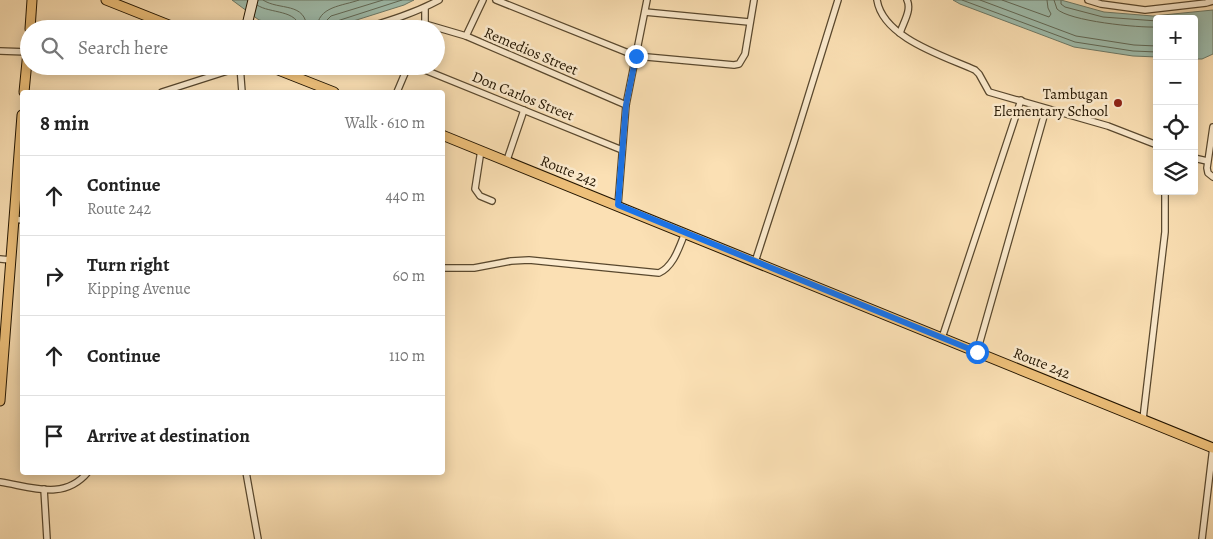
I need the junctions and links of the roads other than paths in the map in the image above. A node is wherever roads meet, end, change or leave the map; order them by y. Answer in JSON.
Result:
{"nodes":[{"id":1,"x":32,"y":0,"type":"edge"},
{"id":2,"x":106,"y":0,"type":"edge"},
{"id":3,"x":253,"y":0,"type":"edge"},
{"id":4,"x":439,"y":0,"type":"edge"},
{"id":5,"x":483,"y":0,"type":"edge"},
{"id":6,"x":496,"y":0,"type":"edge"},
{"id":7,"x":647,"y":0,"type":"edge"},
{"id":8,"x":754,"y":0,"type":"edge"},
{"id":9,"x":838,"y":0,"type":"edge"},
{"id":10,"x":877,"y":0,"type":"edge"},
{"id":11,"x":907,"y":0,"type":"edge"},
{"id":12,"x":1088,"y":0,"type":"edge"},
{"id":13,"x":1213,"y":1,"type":"edge"},
{"id":14,"x":425,"y":8,"type":"junction"},
{"id":15,"x":645,"y":12,"type":"junction"},
{"id":16,"x":31,"y":20,"type":"edge"},
{"id":17,"x":156,"y":20,"type":"edge"},
{"id":18,"x":248,"y":20,"type":"edge"},
{"id":19,"x":393,"y":20,"type":"edge"},
{"id":20,"x":424,"y":20,"type":"edge"},
{"id":21,"x":749,"y":22,"type":"junction"},
{"id":22,"x":445,"y":31,"type":"edge"},
{"id":23,"x":900,"y":33,"type":"junction"},
{"id":24,"x":466,"y":36,"type":"junction"},
{"id":25,"x":0,"y":52,"type":"edge"},
{"id":26,"x":20,"y":52,"type":"edge"},
{"id":27,"x":636,"y":56,"type":"junction"},
{"id":28,"x":26,"y":75,"type":"edge"},
{"id":29,"x":215,"y":75,"type":"edge"},
{"id":30,"x":241,"y":75,"type":"edge"},
{"id":31,"x":291,"y":75,"type":"edge"},
{"id":32,"x":404,"y":75,"type":"edge"},
{"id":33,"x":437,"y":75,"type":"edge"},
{"id":34,"x":24,"y":90,"type":"edge"},
{"id":35,"x":168,"y":90,"type":"edge"},
{"id":36,"x":242,"y":90,"type":"edge"},
{"id":37,"x":329,"y":90,"type":"edge"},
{"id":38,"x":398,"y":90,"type":"edge"},
{"id":39,"x":1021,"y":100,"type":"junction"},
{"id":40,"x":626,"y":105,"type":"junction"},
{"id":41,"x":1046,"y":109,"type":"junction"},
{"id":42,"x":524,"y":110,"type":"junction"},
{"id":43,"x":1213,"y":126,"type":"edge"},
{"id":44,"x":445,"y":136,"type":"edge"},
{"id":45,"x":1153,"y":143,"type":"edge"},
{"id":46,"x":481,"y":150,"type":"junction"},
{"id":47,"x":622,"y":150,"type":"junction"},
{"id":48,"x":1198,"y":159,"type":"edge"},
{"id":49,"x":507,"y":160,"type":"junction"},
{"id":50,"x":1207,"y":161,"type":"junction"},
{"id":51,"x":20,"y":171,"type":"edge"},
{"id":52,"x":1213,"y":177,"type":"edge"},
{"id":53,"x":1165,"y":195,"type":"edge"},
{"id":54,"x":492,"y":200,"type":"dead end"},
{"id":55,"x":618,"y":205,"type":"junction"},
{"id":56,"x":18,"y":220,"type":"edge"},
{"id":57,"x":685,"y":233,"type":"junction"},
{"id":58,"x":0,"y":259,"type":"edge"},
{"id":59,"x":11,"y":260,"type":"junction"},
{"id":60,"x":755,"y":262,"type":"junction"},
{"id":61,"x":445,"y":268,"type":"edge"},
{"id":62,"x":942,"y":338,"type":"junction"},
{"id":63,"x":977,"y":352,"type":"junction"},
{"id":64,"x":0,"y":401,"type":"edge"},
{"id":65,"x":1143,"y":419,"type":"junction"},
{"id":66,"x":1213,"y":447,"type":"edge"},
{"id":67,"x":85,"y":475,"type":"edge"},
{"id":68,"x":247,"y":475,"type":"edge"},
{"id":69,"x":0,"y":482,"type":"edge"},
{"id":70,"x":44,"y":489,"type":"junction"},
{"id":71,"x":47,"y":539,"type":"edge"},
{"id":72,"x":258,"y":539,"type":"edge"},
{"id":73,"x":1202,"y":539,"type":"edge"}],
"edges":[{"from":1,"to":16,"type":"main road"},
{"from":2,"to":17,"type":"main road"},
{"from":3,"to":18,"type":"street"},
{"from":4,"to":14,"type":"street"},
{"from":5,"to":24,"type":"street"},
{"from":6,"to":27,"type":"street"},
{"from":7,"to":15,"type":"street"},
{"from":8,"to":21,"type":"street"},
{"from":9,"to":60,"type":"street"},
{"from":10,"to":23,"type":"street"},
{"from":11,"to":23,"type":"street"},
{"from":12,"to":13,"type":"street"},
{"from":14,"to":19,"type":"street"},
{"from":14,"to":20,"type":"street"},
{"from":15,"to":21,"type":"street"},
{"from":15,"to":27,"type":"street"},
{"from":21,"to":27,"type":"street"},
{"from":22,"to":24,"type":"street","name":"Remedios Street"},
{"from":23,"to":39,"type":"street"},
{"from":24,"to":40,"type":"street","name":"Remedios Street"},
{"from":25,"to":26,"type":"street"},
{"from":27,"to":40,"type":"street"},
{"from":28,"to":34,"type":"main road"},
{"from":29,"to":35,"type":"street"},
{"from":30,"to":36,"type":"street"},
{"from":31,"to":37,"type":"main road"},
{"from":32,"to":38,"type":"street"},
{"from":33,"to":42,"type":"street","name":"Don Carlos Street"},
{"from":39,"to":41,"type":"street"},
{"from":39,"to":62,"type":"street"},
{"from":40,"to":47,"type":"street"},
{"from":41,"to":45,"type":"street"},
{"from":41,"to":63,"type":"street"},
{"from":42,"to":47,"type":"street","name":"Don Carlos Street"},
{"from":42,"to":49,"type":"street"},
{"from":43,"to":50,"type":"street"},
{"from":44,"to":46,"type":"main road","name":"Route 242"},
{"from":46,"to":49,"type":"main road","name":"Route 242"},
{"from":46,"to":54,"type":"street"},
{"from":47,"to":55,"type":"street"},
{"from":48,"to":50,"type":"street"},
{"from":49,"to":55,"type":"main road","name":"Route 242"},
{"from":50,"to":52,"type":"street"},
{"from":51,"to":56,"type":"main road"},
{"from":53,"to":65,"type":"street"},
{"from":55,"to":57,"type":"main road","name":"Route 242"},
{"from":56,"to":59,"type":"main road"},
{"from":57,"to":60,"type":"main road","name":"Route 242"},
{"from":57,"to":61,"type":"street"},
{"from":58,"to":59,"type":"street"},
{"from":59,"to":64,"type":"main road"},
{"from":60,"to":62,"type":"main road","name":"Route 242"},
{"from":62,"to":63,"type":"main road","name":"Route 242"},
{"from":63,"to":65,"type":"main road","name":"Route 242"},
{"from":65,"to":66,"type":"main road","name":"Route 242"},
{"from":66,"to":73,"type":"street"},
{"from":67,"to":70,"type":"street"},
{"from":68,"to":72,"type":"street"},
{"from":69,"to":70,"type":"street"},
{"from":70,"to":71,"type":"street"}]}
